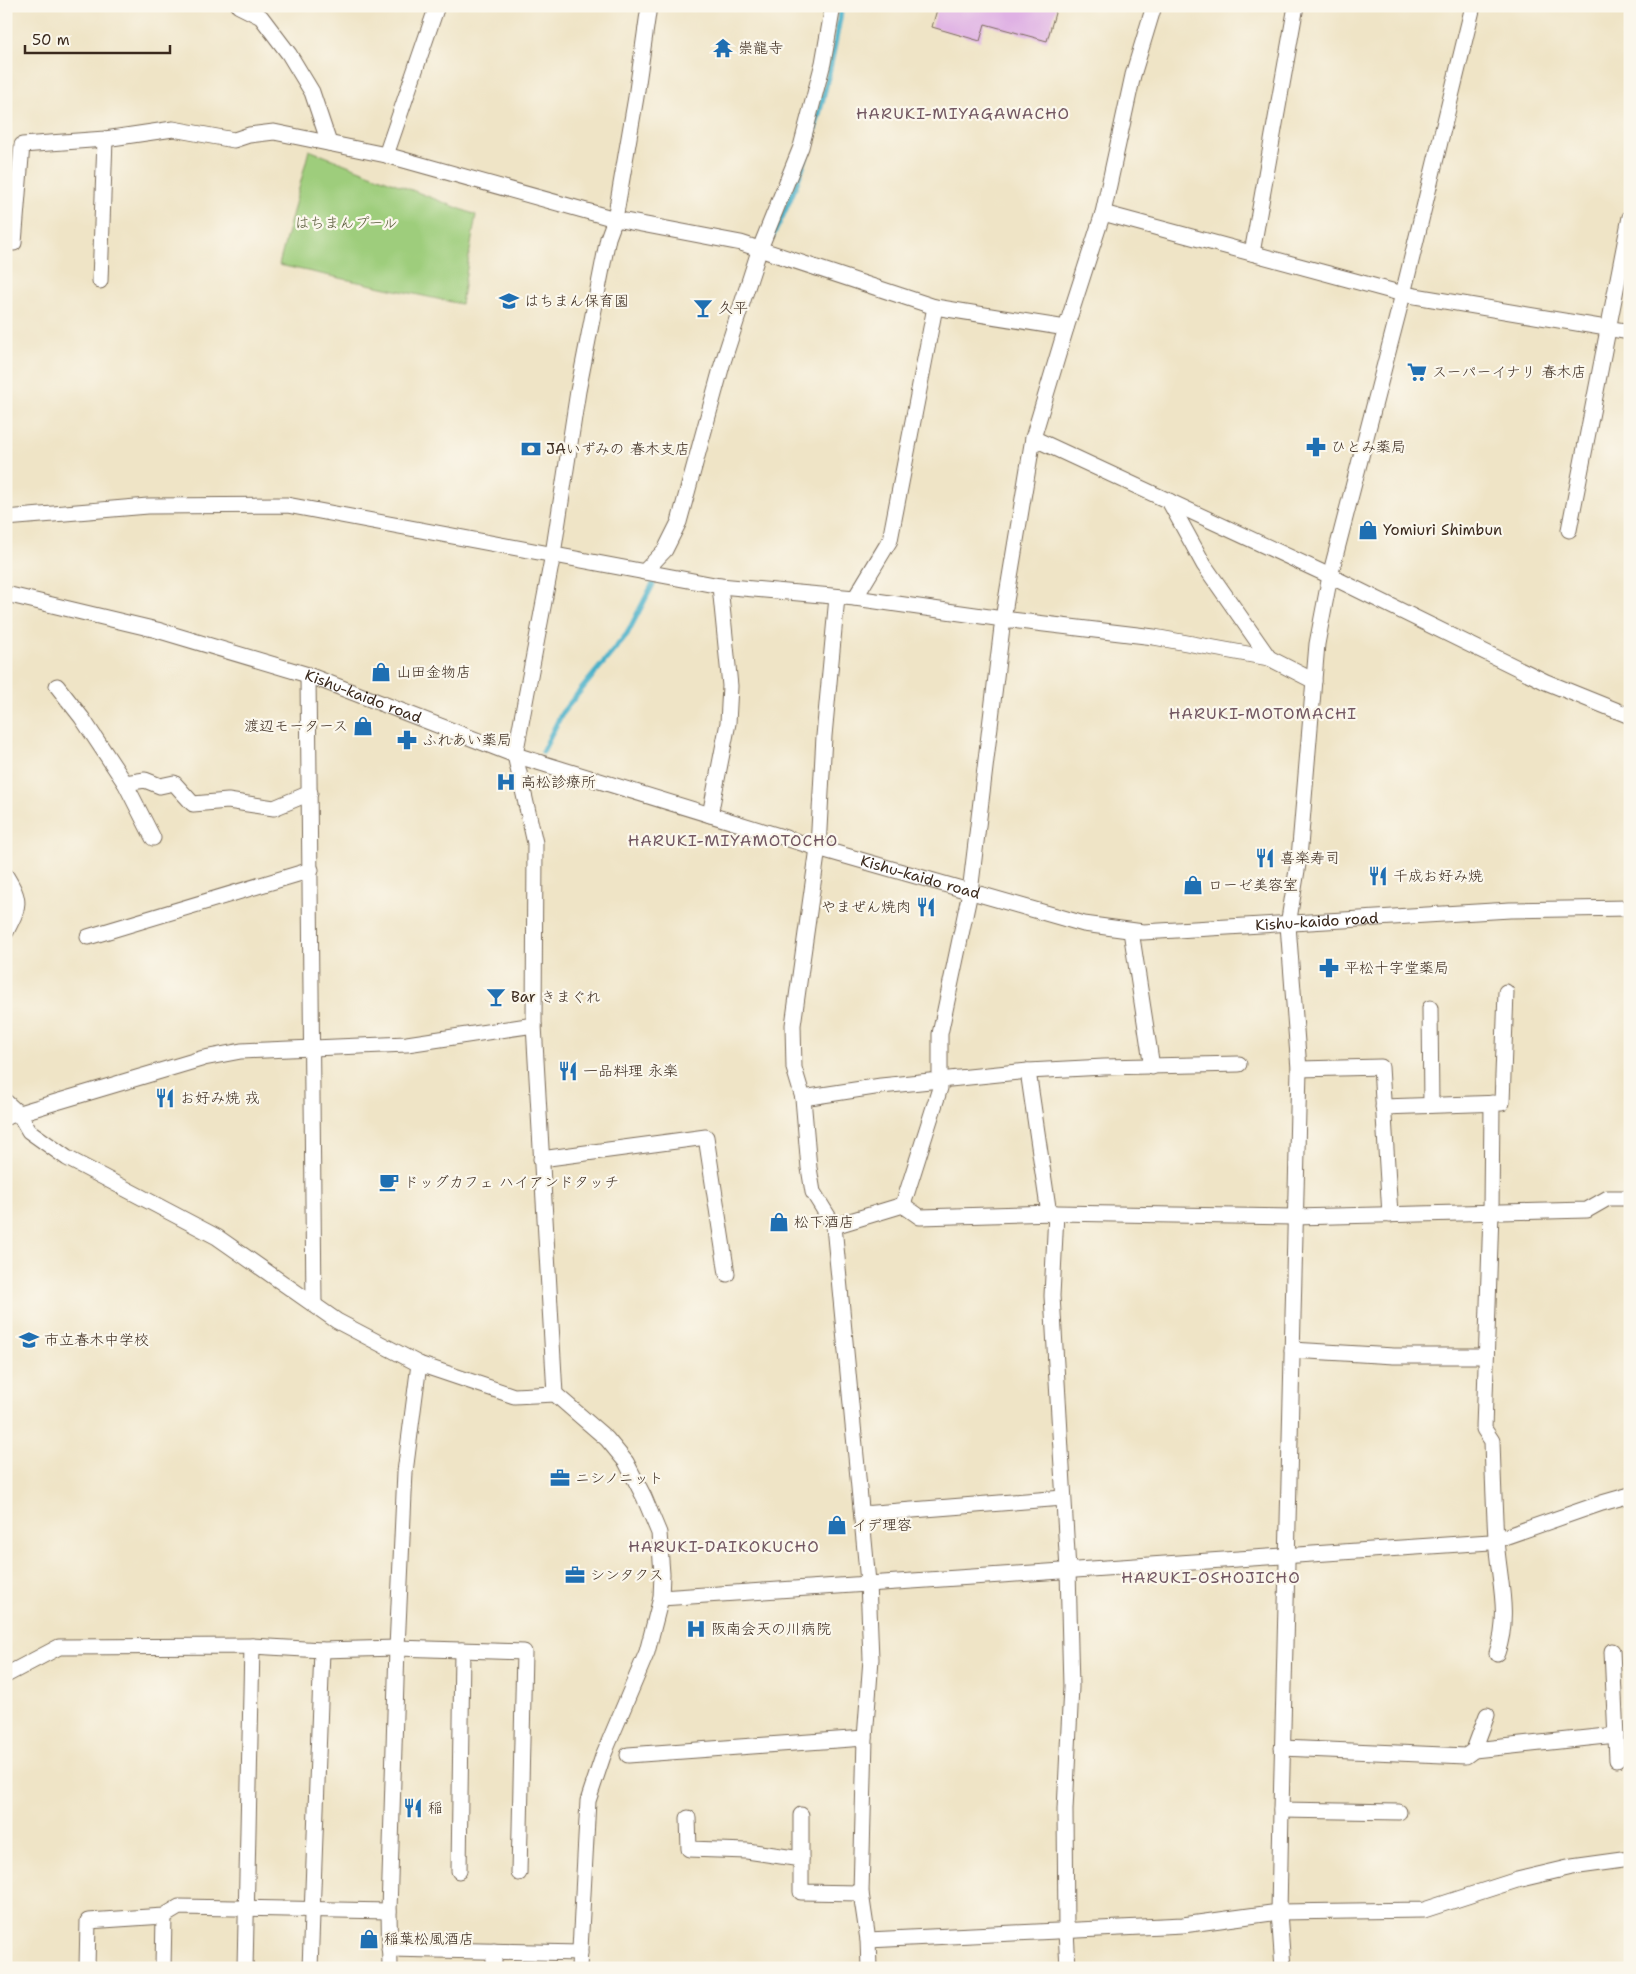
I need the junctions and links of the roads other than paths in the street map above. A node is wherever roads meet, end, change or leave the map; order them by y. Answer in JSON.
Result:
{"nodes":[{"id":1,"x":239,"y":6,"type":"edge"},
{"id":2,"x":437,"y":6,"type":"edge"},
{"id":3,"x":649,"y":6,"type":"edge"},
{"id":4,"x":833,"y":6,"type":"edge"},
{"id":5,"x":1154,"y":6,"type":"edge"},
{"id":6,"x":1296,"y":6,"type":"edge"},
{"id":7,"x":1473,"y":6,"type":"edge"},
{"id":8,"x":105,"y":139,"type":"junction"},
{"id":9,"x":329,"y":143,"type":"junction"},
{"id":10,"x":386,"y":155,"type":"junction"},
{"id":11,"x":1103,"y":213,"type":"junction"},
{"id":12,"x":1630,"y":217,"type":"edge"},
{"id":13,"x":615,"y":219,"type":"junction"},
{"id":14,"x":14,"y":243,"type":"dead end"},
{"id":15,"x":759,"y":250,"type":"junction"},
{"id":16,"x":1252,"y":254,"type":"junction"},
{"id":17,"x":100,"y":282,"type":"dead end"},
{"id":18,"x":1403,"y":294,"type":"junction"},
{"id":19,"x":935,"y":307,"type":"junction"},
{"id":20,"x":1066,"y":328,"type":"junction"},
{"id":21,"x":1608,"y":328,"type":"junction"},
{"id":22,"x":1630,"y":332,"type":"edge"},
{"id":23,"x":1034,"y":438,"type":"junction"},
{"id":24,"x":1169,"y":501,"type":"junction"},
{"id":25,"x":6,"y":518,"type":"edge"},
{"id":26,"x":1569,"y":530,"type":"dead end"},
{"id":27,"x":553,"y":554,"type":"junction"},
{"id":28,"x":644,"y":572,"type":"junction"},
{"id":29,"x":1330,"y":576,"type":"junction"},
{"id":30,"x":720,"y":586,"type":"junction"},
{"id":31,"x":6,"y":594,"type":"edge"},
{"id":32,"x":837,"y":597,"type":"junction"},
{"id":33,"x":855,"y":598,"type":"junction"},
{"id":34,"x":1003,"y":619,"type":"junction"},
{"id":35,"x":1269,"y":658,"type":"junction"},
{"id":36,"x":308,"y":675,"type":"junction"},
{"id":37,"x":1314,"y":681,"type":"junction"},
{"id":38,"x":57,"y":686,"type":"dead end"},
{"id":39,"x":1630,"y":716,"type":"edge"},
{"id":40,"x":515,"y":755,"type":"junction"},
{"id":41,"x":125,"y":783,"type":"junction"},
{"id":42,"x":310,"y":793,"type":"junction"},
{"id":43,"x":710,"y":815,"type":"junction"},
{"id":44,"x":153,"y":838,"type":"dead end"},
{"id":45,"x":818,"y":848,"type":"junction"},
{"id":46,"x":311,"y":870,"type":"junction"},
{"id":47,"x":6,"y":876,"type":"edge"},
{"id":48,"x":970,"y":892,"type":"junction"},
{"id":49,"x":1630,"y":908,"type":"edge"},
{"id":50,"x":1288,"y":925,"type":"junction"},
{"id":51,"x":1130,"y":931,"type":"junction"},
{"id":52,"x":6,"y":932,"type":"edge"},
{"id":53,"x":88,"y":937,"type":"dead end"},
{"id":54,"x":1506,"y":992,"type":"dead end"},
{"id":55,"x":1430,"y":1008,"type":"dead end"},
{"id":56,"x":534,"y":1025,"type":"junction"},
{"id":57,"x":312,"y":1048,"type":"junction"},
{"id":58,"x":1239,"y":1064,"type":"dead end"},
{"id":59,"x":1152,"y":1067,"type":"junction"},
{"id":60,"x":1299,"y":1069,"type":"junction"},
{"id":61,"x":1028,"y":1071,"type":"junction"},
{"id":62,"x":941,"y":1081,"type":"junction"},
{"id":63,"x":802,"y":1098,"type":"junction"},
{"id":64,"x":6,"y":1102,"type":"edge"},
{"id":65,"x":1492,"y":1103,"type":"junction"},
{"id":66,"x":1431,"y":1105,"type":"junction"},
{"id":67,"x":1384,"y":1107,"type":"junction"},
{"id":68,"x":12,"y":1115,"type":"edge"},
{"id":69,"x":542,"y":1159,"type":"junction"},
{"id":70,"x":1630,"y":1198,"type":"edge"},
{"id":71,"x":903,"y":1206,"type":"junction"},
{"id":72,"x":1491,"y":1212,"type":"junction"},
{"id":73,"x":1052,"y":1214,"type":"junction"},
{"id":74,"x":1390,"y":1215,"type":"junction"},
{"id":75,"x":1294,"y":1216,"type":"junction"},
{"id":76,"x":834,"y":1226,"type":"junction"},
{"id":77,"x":727,"y":1274,"type":"dead end"},
{"id":78,"x":314,"y":1305,"type":"junction"},
{"id":79,"x":1292,"y":1350,"type":"junction"},
{"id":80,"x":1486,"y":1356,"type":"junction"},
{"id":81,"x":419,"y":1364,"type":"junction"},
{"id":82,"x":555,"y":1394,"type":"junction"},
{"id":83,"x":1630,"y":1495,"type":"edge"},
{"id":84,"x":1063,"y":1498,"type":"junction"},
{"id":85,"x":862,"y":1514,"type":"junction"},
{"id":86,"x":1496,"y":1540,"type":"junction"},
{"id":87,"x":1288,"y":1556,"type":"junction"},
{"id":88,"x":1068,"y":1570,"type":"junction"},
{"id":89,"x":868,"y":1582,"type":"junction"},
{"id":90,"x":661,"y":1598,"type":"junction"},
{"id":91,"x":252,"y":1646,"type":"junction"},
{"id":92,"x":396,"y":1648,"type":"junction"},
{"id":93,"x":322,"y":1650,"type":"junction"},
{"id":94,"x":462,"y":1650,"type":"junction"},
{"id":95,"x":1612,"y":1651,"type":"dead end"},
{"id":96,"x":1497,"y":1652,"type":"dead end"},
{"id":97,"x":6,"y":1675,"type":"edge"},
{"id":98,"x":1487,"y":1715,"type":"dead end"},
{"id":99,"x":1616,"y":1735,"type":"junction"},
{"id":100,"x":865,"y":1738,"type":"junction"},
{"id":101,"x":1282,"y":1748,"type":"junction"},
{"id":102,"x":1474,"y":1750,"type":"junction"},
{"id":103,"x":628,"y":1755,"type":"dead end"},
{"id":104,"x":1617,"y":1760,"type":"dead end"},
{"id":105,"x":1281,"y":1810,"type":"junction"},
{"id":106,"x":1399,"y":1812,"type":"dead end"},
{"id":107,"x":801,"y":1815,"type":"dead end"},
{"id":108,"x":688,"y":1818,"type":"dead end"},
{"id":109,"x":801,"y":1859,"type":"junction"},
{"id":110,"x":1630,"y":1859,"type":"edge"},
{"id":111,"x":459,"y":1871,"type":"dead end"},
{"id":112,"x":519,"y":1873,"type":"dead end"},
{"id":113,"x":861,"y":1892,"type":"junction"},
{"id":114,"x":246,"y":1907,"type":"junction"},
{"id":115,"x":313,"y":1909,"type":"junction"},
{"id":116,"x":389,"y":1911,"type":"junction"},
{"id":117,"x":1279,"y":1912,"type":"junction"},
{"id":118,"x":164,"y":1916,"type":"junction"},
{"id":119,"x":1066,"y":1931,"type":"junction"},
{"id":120,"x":868,"y":1940,"type":"junction"},
{"id":121,"x":390,"y":1949,"type":"junction"},
{"id":122,"x":494,"y":1951,"type":"junction"},
{"id":123,"x":580,"y":1960,"type":"edge"},
{"id":124,"x":87,"y":1968,"type":"edge"},
{"id":125,"x":163,"y":1968,"type":"edge"},
{"id":126,"x":244,"y":1968,"type":"edge"},
{"id":127,"x":310,"y":1968,"type":"edge"},
{"id":128,"x":390,"y":1968,"type":"edge"},
{"id":129,"x":494,"y":1968,"type":"edge"},
{"id":130,"x":869,"y":1968,"type":"edge"},
{"id":131,"x":1068,"y":1968,"type":"edge"},
{"id":132,"x":1283,"y":1968,"type":"edge"}],
"edges":[{"from":1,"to":9,"type":"street"},
{"from":2,"to":10,"type":"street"},
{"from":3,"to":13,"type":"street"},
{"from":4,"to":15,"type":"street"},
{"from":5,"to":11,"type":"street"},
{"from":6,"to":16,"type":"street"},
{"from":7,"to":18,"type":"street"},
{"from":8,"to":9,"type":"street"},
{"from":8,"to":14,"type":"street"},
{"from":8,"to":17,"type":"street"},
{"from":9,"to":10,"type":"street"},
{"from":10,"to":13,"type":"street"},
{"from":11,"to":16,"type":"street"},
{"from":11,"to":20,"type":"street"},
{"from":12,"to":21,"type":"street"},
{"from":13,"to":15,"type":"street"},
{"from":13,"to":27,"type":"street"},
{"from":15,"to":19,"type":"street"},
{"from":15,"to":28,"type":"street"},
{"from":16,"to":18,"type":"street"},
{"from":18,"to":21,"type":"street"},
{"from":18,"to":29,"type":"street"},
{"from":19,"to":20,"type":"street"},
{"from":19,"to":33,"type":"street"},
{"from":20,"to":23,"type":"street"},
{"from":21,"to":22,"type":"street"},
{"from":21,"to":26,"type":"street"},
{"from":23,"to":24,"type":"street"},
{"from":23,"to":34,"type":"street"},
{"from":24,"to":29,"type":"street"},
{"from":24,"to":35,"type":"street"},
{"from":25,"to":27,"type":"street"},
{"from":27,"to":28,"type":"street"},
{"from":27,"to":40,"type":"street"},
{"from":28,"to":30,"type":"street"},
{"from":29,"to":37,"type":"street"},
{"from":29,"to":39,"type":"street"},
{"from":30,"to":32,"type":"street"},
{"from":30,"to":43,"type":"street"},
{"from":31,"to":36,"type":"street","name":"Kishu-kaido road"},
{"from":32,"to":33,"type":"street"},
{"from":32,"to":45,"type":"street"},
{"from":33,"to":34,"type":"street"},
{"from":34,"to":35,"type":"street"},
{"from":34,"to":48,"type":"street"},
{"from":35,"to":37,"type":"street"},
{"from":36,"to":40,"type":"street","name":"Kishu-kaido road"},
{"from":36,"to":42,"type":"street"},
{"from":37,"to":50,"type":"street"},
{"from":38,"to":41,"type":"street"},
{"from":40,"to":43,"type":"street","name":"Kishu-kaido road"},
{"from":40,"to":56,"type":"street"},
{"from":41,"to":42,"type":"street"},
{"from":41,"to":44,"type":"street"},
{"from":42,"to":46,"type":"street"},
{"from":43,"to":45,"type":"street","name":"Kishu-kaido road"},
{"from":45,"to":48,"type":"street","name":"Kishu-kaido road"},
{"from":45,"to":63,"type":"street"},
{"from":46,"to":53,"type":"street"},
{"from":46,"to":57,"type":"street"},
{"from":47,"to":52,"type":"street"},
{"from":48,"to":51,"type":"street","name":"Kishu-kaido road"},
{"from":48,"to":62,"type":"street"},
{"from":49,"to":50,"type":"street","name":"Kishu-kaido road"},
{"from":50,"to":51,"type":"street","name":"Kishu-kaido road"},
{"from":50,"to":60,"type":"street"},
{"from":51,"to":59,"type":"street"},
{"from":54,"to":65,"type":"street"},
{"from":55,"to":66,"type":"street"},
{"from":56,"to":57,"type":"street"},
{"from":56,"to":69,"type":"street"},
{"from":57,"to":68,"type":"street"},
{"from":57,"to":78,"type":"street"},
{"from":58,"to":59,"type":"street"},
{"from":59,"to":61,"type":"street"},
{"from":60,"to":67,"type":"street"},
{"from":60,"to":75,"type":"street"},
{"from":61,"to":62,"type":"street"},
{"from":61,"to":73,"type":"street"},
{"from":62,"to":63,"type":"street"},
{"from":62,"to":71,"type":"street"},
{"from":63,"to":76,"type":"street"},
{"from":64,"to":68,"type":"street"},
{"from":65,"to":66,"type":"street"},
{"from":65,"to":72,"type":"street"},
{"from":66,"to":67,"type":"street"},
{"from":67,"to":74,"type":"street"},
{"from":68,"to":78,"type":"street"},
{"from":69,"to":77,"type":"street"},
{"from":69,"to":82,"type":"street"},
{"from":70,"to":72,"type":"street"},
{"from":71,"to":73,"type":"street"},
{"from":71,"to":76,"type":"street"},
{"from":72,"to":74,"type":"street"},
{"from":72,"to":80,"type":"street"},
{"from":73,"to":75,"type":"street"},
{"from":73,"to":84,"type":"street"},
{"from":74,"to":75,"type":"street"},
{"from":75,"to":79,"type":"street"},
{"from":76,"to":85,"type":"street"},
{"from":78,"to":81,"type":"street"},
{"from":79,"to":80,"type":"street"},
{"from":79,"to":87,"type":"street"},
{"from":80,"to":86,"type":"street"},
{"from":81,"to":82,"type":"street"},
{"from":81,"to":92,"type":"street"},
{"from":82,"to":90,"type":"street"},
{"from":83,"to":86,"type":"street"},
{"from":84,"to":85,"type":"street"},
{"from":84,"to":88,"type":"street"},
{"from":85,"to":89,"type":"street"},
{"from":86,"to":87,"type":"street"},
{"from":86,"to":96,"type":"street"},
{"from":87,"to":88,"type":"street"},
{"from":87,"to":101,"type":"street"},
{"from":88,"to":89,"type":"street"},
{"from":88,"to":119,"type":"street"},
{"from":89,"to":90,"type":"street"},
{"from":89,"to":100,"type":"street"},
{"from":90,"to":123,"type":"street"},
{"from":91,"to":93,"type":"street"},
{"from":91,"to":97,"type":"street"},
{"from":91,"to":114,"type":"street"},
{"from":92,"to":93,"type":"street"},
{"from":92,"to":94,"type":"street"},
{"from":92,"to":116,"type":"street"},
{"from":93,"to":115,"type":"street"},
{"from":94,"to":111,"type":"street"},
{"from":94,"to":112,"type":"street"},
{"from":95,"to":99,"type":"street"},
{"from":98,"to":102,"type":"street"},
{"from":99,"to":102,"type":"street"},
{"from":99,"to":104,"type":"street"},
{"from":100,"to":103,"type":"street"},
{"from":100,"to":113,"type":"street"},
{"from":101,"to":102,"type":"street"},
{"from":101,"to":105,"type":"street"},
{"from":105,"to":106,"type":"street"},
{"from":105,"to":117,"type":"street"},
{"from":107,"to":109,"type":"street"},
{"from":108,"to":109,"type":"street"},
{"from":109,"to":113,"type":"street"},
{"from":110,"to":117,"type":"street"},
{"from":113,"to":120,"type":"street"},
{"from":114,"to":115,"type":"street"},
{"from":114,"to":118,"type":"street"},
{"from":114,"to":126,"type":"street"},
{"from":115,"to":116,"type":"street"},
{"from":115,"to":127,"type":"street"},
{"from":116,"to":121,"type":"street"},
{"from":117,"to":119,"type":"street"},
{"from":117,"to":132,"type":"street"},
{"from":118,"to":124,"type":"street"},
{"from":118,"to":125,"type":"street"},
{"from":119,"to":120,"type":"street"},
{"from":119,"to":131,"type":"street"},
{"from":120,"to":130,"type":"street"},
{"from":121,"to":122,"type":"street"},
{"from":121,"to":128,"type":"street"},
{"from":122,"to":123,"type":"street"},
{"from":122,"to":129,"type":"street"}]}
